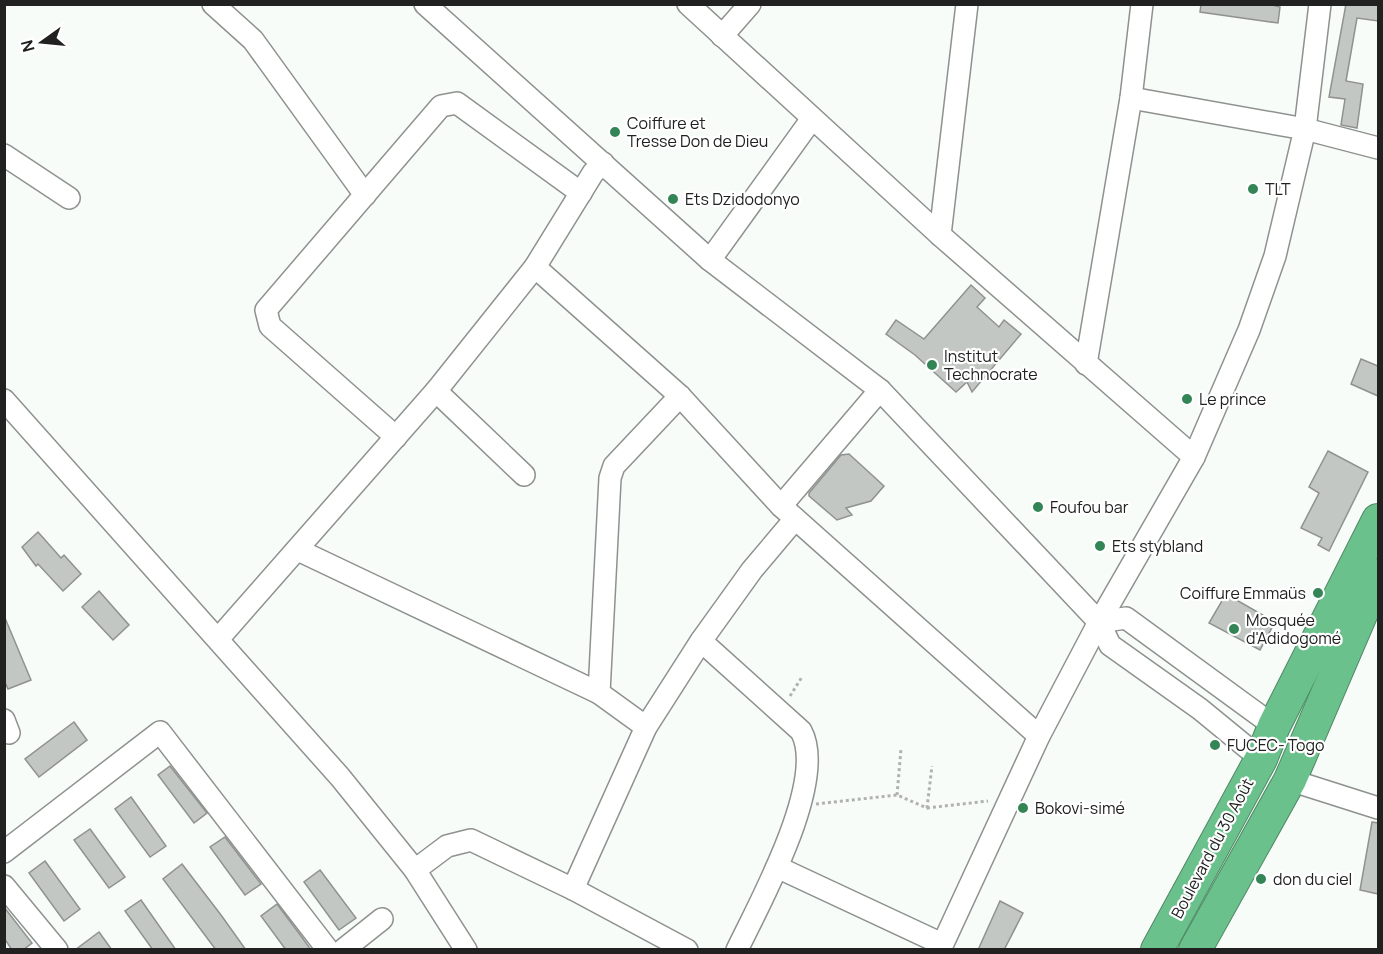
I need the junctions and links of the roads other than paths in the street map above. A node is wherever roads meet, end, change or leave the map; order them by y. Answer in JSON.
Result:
{"nodes":[{"id":1,"x":213,"y":4,"type":"edge"},
{"id":2,"x":425,"y":4,"type":"edge"},
{"id":3,"x":688,"y":4,"type":"edge"},
{"id":4,"x":750,"y":4,"type":"edge"},
{"id":5,"x":967,"y":4,"type":"edge"},
{"id":6,"x":1142,"y":4,"type":"edge"},
{"id":7,"x":1320,"y":4,"type":"edge"},
{"id":8,"x":722,"y":36,"type":"junction"},
{"id":9,"x":1131,"y":98,"type":"junction"},
{"id":10,"x":811,"y":120,"type":"junction"},
{"id":11,"x":1305,"y":129,"type":"junction"},
{"id":12,"x":1378,"y":148,"type":"edge"},
{"id":13,"x":4,"y":155,"type":"edge"},
{"id":14,"x":603,"y":163,"type":"junction"},
{"id":15,"x":581,"y":194,"type":"junction"},
{"id":16,"x":365,"y":195,"type":"junction"},
{"id":17,"x":69,"y":198,"type":"dead end"},
{"id":18,"x":940,"y":235,"type":"junction"},
{"id":19,"x":710,"y":260,"type":"junction"},
{"id":20,"x":535,"y":267,"type":"junction"},
{"id":21,"x":1086,"y":364,"type":"junction"},
{"id":22,"x":880,"y":390,"type":"junction"},
{"id":23,"x":436,"y":391,"type":"junction"},
{"id":24,"x":680,"y":396,"type":"junction"},
{"id":25,"x":7,"y":406,"type":"edge"},
{"id":26,"x":396,"y":437,"type":"junction"},
{"id":27,"x":1194,"y":457,"type":"junction"},
{"id":28,"x":524,"y":475,"type":"dead end"},
{"id":29,"x":788,"y":513,"type":"junction"},
{"id":30,"x":1378,"y":520,"type":"edge"},
{"id":31,"x":298,"y":549,"type":"junction"},
{"id":32,"x":1378,"y":575,"type":"edge"},
{"id":33,"x":1099,"y":622,"type":"junction"},
{"id":34,"x":219,"y":638,"type":"junction"},
{"id":35,"x":701,"y":641,"type":"junction"},
{"id":36,"x":599,"y":693,"type":"junction"},
{"id":37,"x":1274,"y":726,"type":"junction"},
{"id":38,"x":646,"y":727,"type":"junction"},
{"id":39,"x":1039,"y":736,"type":"junction"},
{"id":40,"x":1305,"y":747,"type":"junction"},
{"id":41,"x":1260,"y":759,"type":"junction"},
{"id":42,"x":1290,"y":780,"type":"junction"},
{"id":43,"x":1378,"y":808,"type":"edge"},
{"id":44,"x":4,"y":852,"type":"edge"},
{"id":45,"x":777,"y":867,"type":"junction"},
{"id":46,"x":416,"y":870,"type":"junction"},
{"id":47,"x":4,"y":886,"type":"edge"},
{"id":48,"x":573,"y":889,"type":"junction"},
{"id":49,"x":382,"y":919,"type":"dead end"},
{"id":50,"x":941,"y":947,"type":"edge"},
{"id":51,"x":57,"y":950,"type":"edge"},
{"id":52,"x":328,"y":950,"type":"edge"},
{"id":53,"x":343,"y":950,"type":"edge"},
{"id":54,"x":466,"y":950,"type":"edge"},
{"id":55,"x":687,"y":950,"type":"edge"},
{"id":56,"x":737,"y":950,"type":"edge"},
{"id":57,"x":1157,"y":950,"type":"edge"},
{"id":58,"x":1195,"y":950,"type":"edge"}],
"edges":[{"from":1,"to":16,"type":"street"},
{"from":2,"to":14,"type":"street"},
{"from":3,"to":8,"type":"street"},
{"from":4,"to":8,"type":"street"},
{"from":5,"to":18,"type":"street"},
{"from":6,"to":9,"type":"street"},
{"from":7,"to":11,"type":"street"},
{"from":8,"to":10,"type":"street"},
{"from":9,"to":11,"type":"street"},
{"from":9,"to":21,"type":"street"},
{"from":10,"to":18,"type":"street"},
{"from":10,"to":19,"type":"street"},
{"from":11,"to":12,"type":"street"},
{"from":11,"to":27,"type":"street"},
{"from":13,"to":17,"type":"street"},
{"from":14,"to":15,"type":"street"},
{"from":14,"to":19,"type":"street"},
{"from":15,"to":16,"type":"street"},
{"from":15,"to":20,"type":"street"},
{"from":16,"to":26,"type":"street"},
{"from":18,"to":21,"type":"street"},
{"from":19,"to":22,"type":"street"},
{"from":20,"to":23,"type":"street"},
{"from":20,"to":24,"type":"street"},
{"from":21,"to":27,"type":"street"},
{"from":22,"to":29,"type":"street"},
{"from":22,"to":33,"type":"street"},
{"from":23,"to":26,"type":"street"},
{"from":23,"to":28,"type":"street"},
{"from":24,"to":29,"type":"street"},
{"from":24,"to":36,"type":"street"},
{"from":25,"to":34,"type":"street"},
{"from":26,"to":31,"type":"street"},
{"from":27,"to":33,"type":"street"},
{"from":29,"to":35,"type":"street"},
{"from":29,"to":39,"type":"street"},
{"from":30,"to":37,"type":"highway","name":"Boulevard du 30 Août"},
{"from":31,"to":34,"type":"street"},
{"from":31,"to":36,"type":"street"},
{"from":32,"to":40,"type":"highway","name":"Boulevard du 30 Août"},
{"from":33,"to":37,"type":"street"},
{"from":33,"to":39,"type":"street"},
{"from":33,"to":41,"type":"street"},
{"from":34,"to":46,"type":"street"},
{"from":35,"to":38,"type":"street"},
{"from":35,"to":45,"type":"street"},
{"from":36,"to":38,"type":"street"},
{"from":37,"to":40,"type":"highway"},
{"from":37,"to":41,"type":"highway","name":"Boulevard du 30 Août"},
{"from":38,"to":48,"type":"street"},
{"from":39,"to":50,"type":"street"},
{"from":40,"to":42,"type":"highway","name":"Boulevard du 30 Août"},
{"from":41,"to":42,"type":"highway"},
{"from":41,"to":57,"type":"highway","name":"Boulevard du 30 Août"},
{"from":42,"to":43,"type":"street"},
{"from":42,"to":58,"type":"highway","name":"Boulevard du 30 Août"},
{"from":44,"to":52,"type":"street"},
{"from":45,"to":50,"type":"street"},
{"from":45,"to":56,"type":"street"},
{"from":46,"to":48,"type":"street"},
{"from":46,"to":54,"type":"street"},
{"from":47,"to":51,"type":"street"},
{"from":48,"to":55,"type":"street"},
{"from":49,"to":53,"type":"street"}]}
